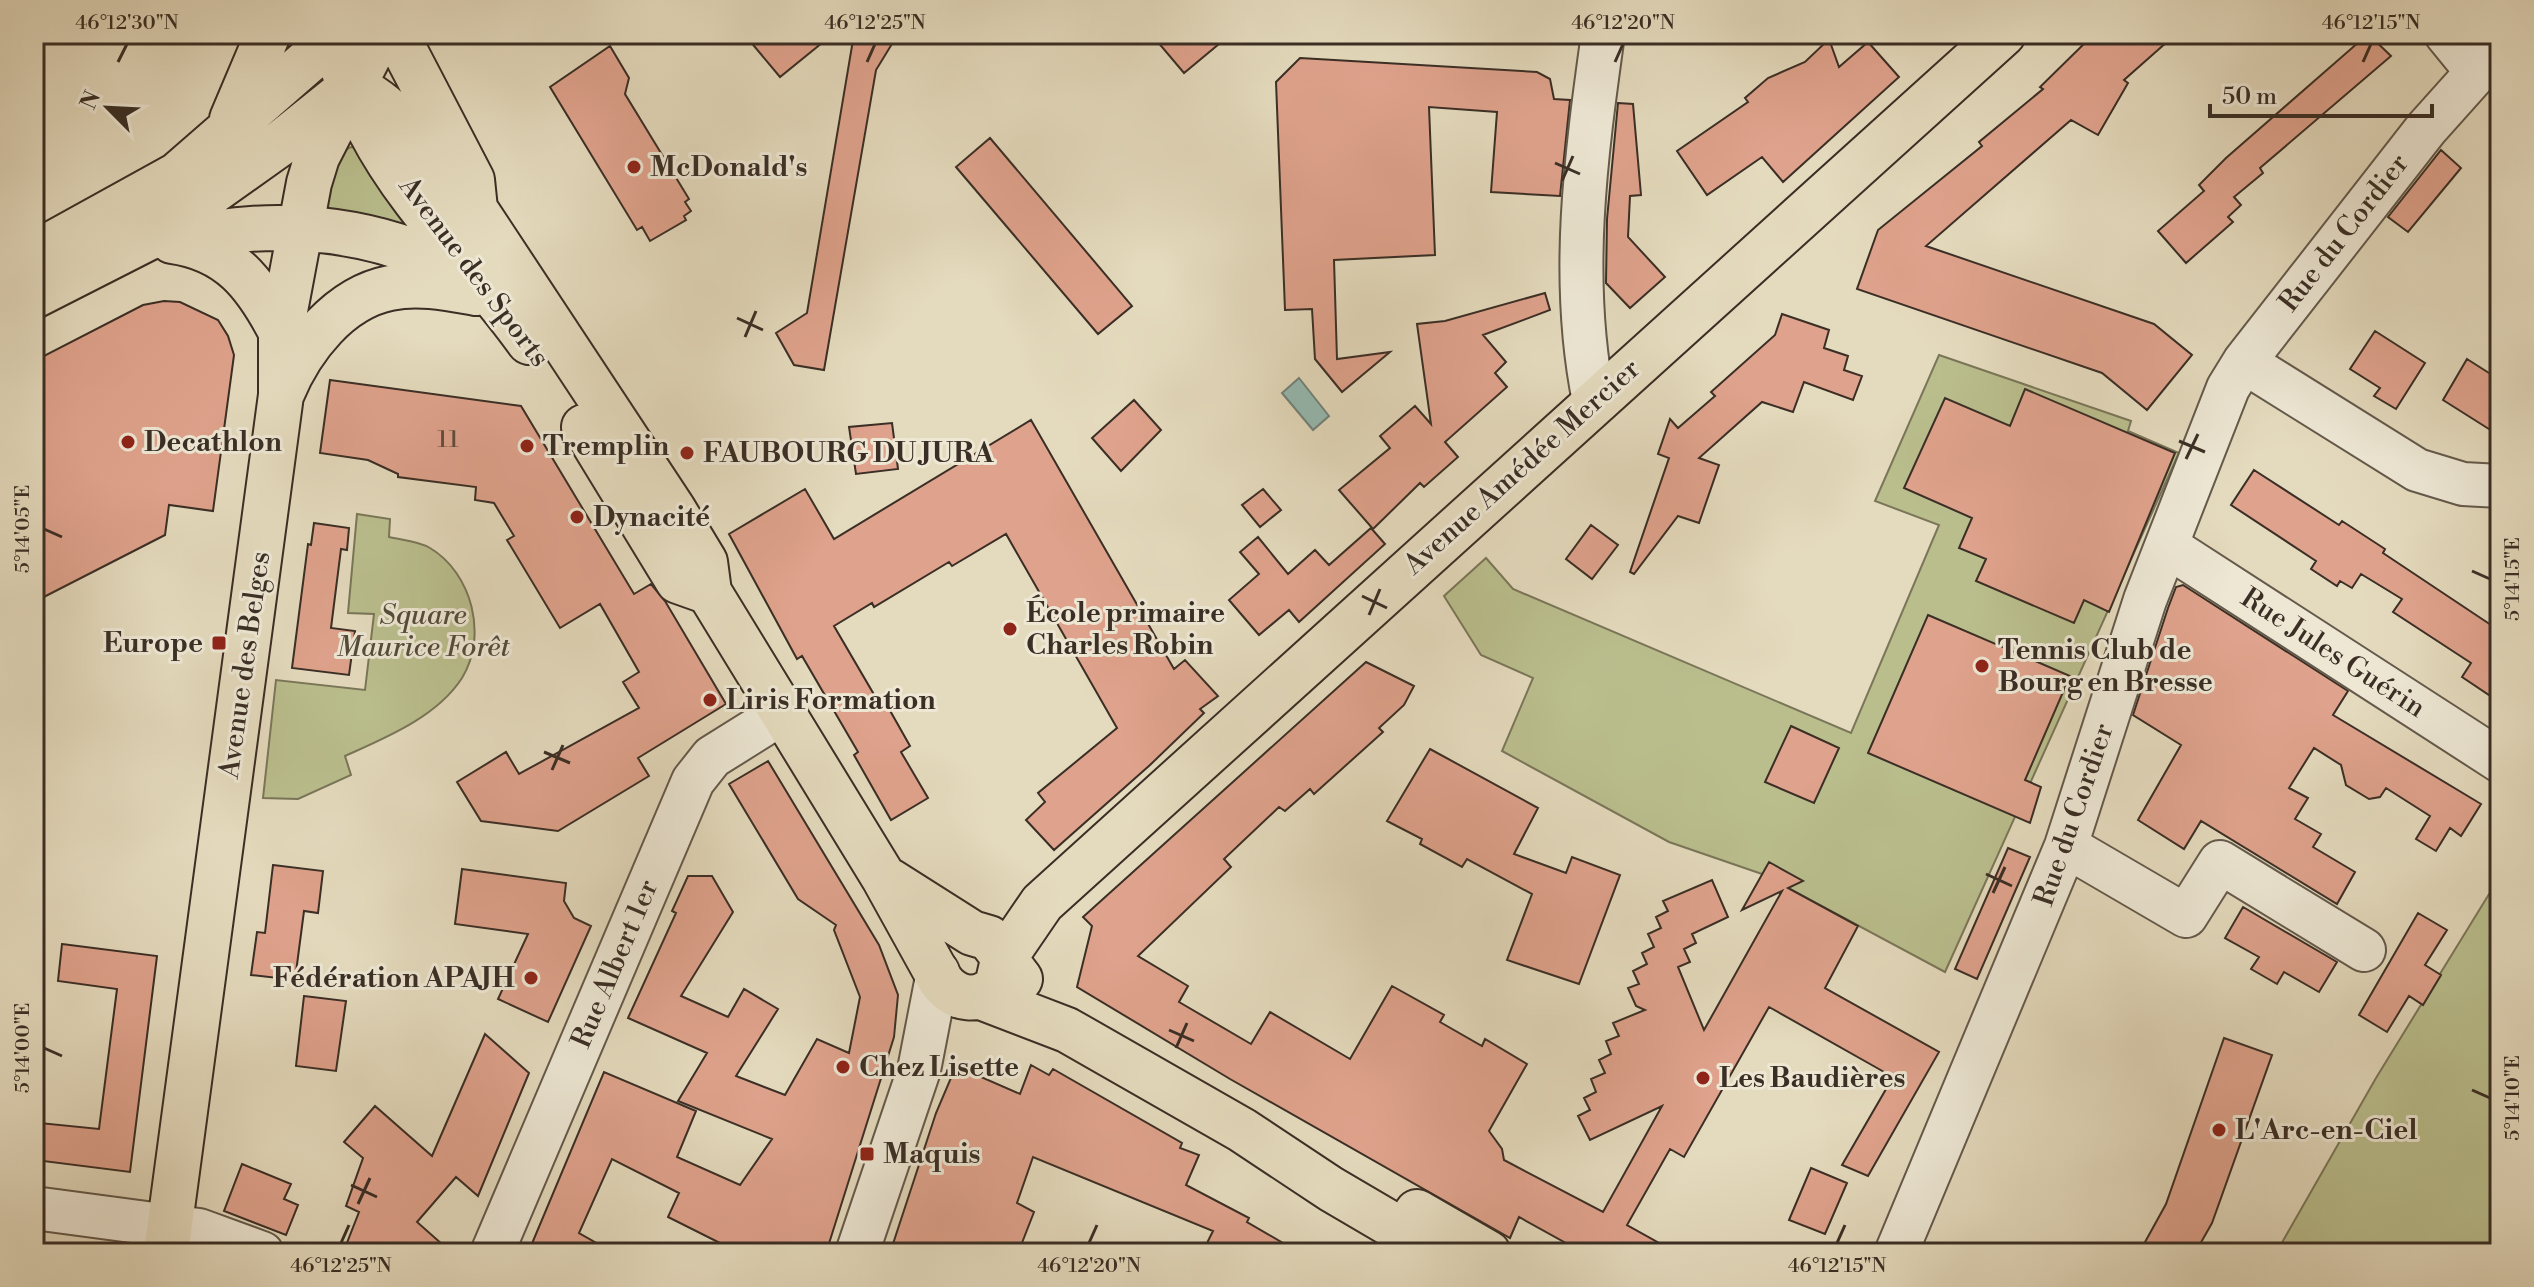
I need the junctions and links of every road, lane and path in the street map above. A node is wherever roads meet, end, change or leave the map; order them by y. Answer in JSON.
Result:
{"nodes":[{"id":1,"x":268,"y":34,"type":"edge"},
{"id":2,"x":1603,"y":34,"type":"edge"},
{"id":3,"x":2003,"y":34,"type":"edge"},
{"id":4,"x":2446,"y":34,"type":"edge"},
{"id":5,"x":399,"y":37,"type":"edge"},
{"id":6,"x":325,"y":44,"type":"edge"},
{"id":7,"x":2488,"y":63,"type":"edge"},
{"id":8,"x":352,"y":85,"type":"junction"},
{"id":9,"x":226,"y":132,"type":"junction"},
{"id":10,"x":475,"y":209,"type":"junction"},
{"id":11,"x":301,"y":228,"type":"junction"},
{"id":12,"x":161,"y":240,"type":"junction"},
{"id":13,"x":34,"y":254,"type":"edge"},
{"id":14,"x":34,"y":296,"type":"edge"},
{"id":15,"x":497,"y":297,"type":"junction"},
{"id":16,"x":281,"y":332,"type":"junction"},
{"id":17,"x":2244,"y":362,"type":"junction"},
{"id":18,"x":281,"y":395,"type":"junction"},
{"id":19,"x":1594,"y":401,"type":"junction"},
{"id":20,"x":2500,"y":486,"type":"edge"},
{"id":21,"x":2167,"y":546,"type":"junction"},
{"id":22,"x":709,"y":592,"type":"junction"},
{"id":23,"x":784,"y":712,"type":"junction"},
{"id":24,"x":2500,"y":761,"type":"edge"},
{"id":25,"x":2066,"y":846,"type":"junction"},
{"id":26,"x":884,"y":878,"type":"junction"},
{"id":27,"x":2364,"y":950,"type":"dead end"},
{"id":28,"x":985,"y":963,"type":"junction"},
{"id":29,"x":938,"y":972,"type":"junction"},
{"id":30,"x":919,"y":1070,"type":"junction"},
{"id":31,"x":1242,"y":1130,"type":"junction"},
{"id":32,"x":34,"y":1208,"type":"edge"},
{"id":33,"x":168,"y":1240,"type":"edge"},
{"id":34,"x":262,"y":1253,"type":"edge"},
{"id":35,"x":492,"y":1253,"type":"edge"},
{"id":36,"x":857,"y":1253,"type":"edge"},
{"id":37,"x":1440,"y":1253,"type":"edge"},
{"id":38,"x":1488,"y":1253,"type":"edge"},
{"id":39,"x":1896,"y":1253,"type":"edge"}],
"edges":[{"from":1,"to":9,"type":"main road"},
{"from":2,"to":19,"type":"street"},
{"from":3,"to":19,"type":"main road","name":"Avenue Amédée Mercier"},
{"from":4,"to":7,"type":"street"},
{"from":5,"to":8,"type":"main road"},
{"from":5,"to":10,"type":"main road","name":"Avenue des Sports"},
{"from":6,"to":8,"type":"main road"},
{"from":6,"to":9,"type":"main road"},
{"from":7,"to":17,"type":"street","name":"Rue du Cordier"},
{"from":8,"to":10,"type":"main road","name":"Avenue des Sports"},
{"from":8,"to":11,"type":"main road","name":"Avenue des Belges"},
{"from":8,"to":12,"type":"main road"},
{"from":8,"to":15,"type":"main road","name":"Avenue des Sports"},
{"from":9,"to":13,"type":"main road"},
{"from":10,"to":22,"type":"main road","name":"Avenue des Sports"},
{"from":11,"to":12,"type":"main road"},
{"from":11,"to":15,"type":"main road"},
{"from":11,"to":16,"type":"main road","name":"Avenue des Belges"},
{"from":12,"to":14,"type":"main road"},
{"from":12,"to":16,"type":"main road"},
{"from":15,"to":18,"type":"main road"},
{"from":15,"to":22,"type":"main road","name":"Avenue des Sports"},
{"from":16,"to":18,"type":"main road","name":"Avenue des Belges"},
{"from":17,"to":20,"type":"street"},
{"from":17,"to":21,"type":"street","name":"Rue du Cordier"},
{"from":18,"to":33,"type":"main road","name":"Avenue des Belges"},
{"from":19,"to":28,"type":"main road","name":"Avenue Amédée Mercier"},
{"from":21,"to":24,"type":"street","name":"Rue Jules Guérin"},
{"from":21,"to":25,"type":"street","name":"Rue du Cordier"},
{"from":22,"to":23,"type":"main road","name":"Avenue des Sports"},
{"from":23,"to":26,"type":"main road","name":"Avenue des Sports"},
{"from":23,"to":35,"type":"street","name":"Rue Albert 1er"},
{"from":25,"to":27,"type":"street"},
{"from":25,"to":39,"type":"street","name":"Rue du Cordier"},
{"from":26,"to":28,"type":"main road"},
{"from":26,"to":29,"type":"main road","name":"Avenue des Sports"},
{"from":28,"to":29,"type":"main road","name":"Avenue Amédée Mercier"},
{"from":28,"to":30,"type":"street"},
{"from":28,"to":31,"type":"main road"},
{"from":29,"to":30,"type":"street"},
{"from":30,"to":36,"type":"street"},
{"from":31,"to":37,"type":"main road"},
{"from":31,"to":38,"type":"main road"},
{"from":32,"to":33,"type":"street"},
{"from":33,"to":34,"type":"street"}]}
